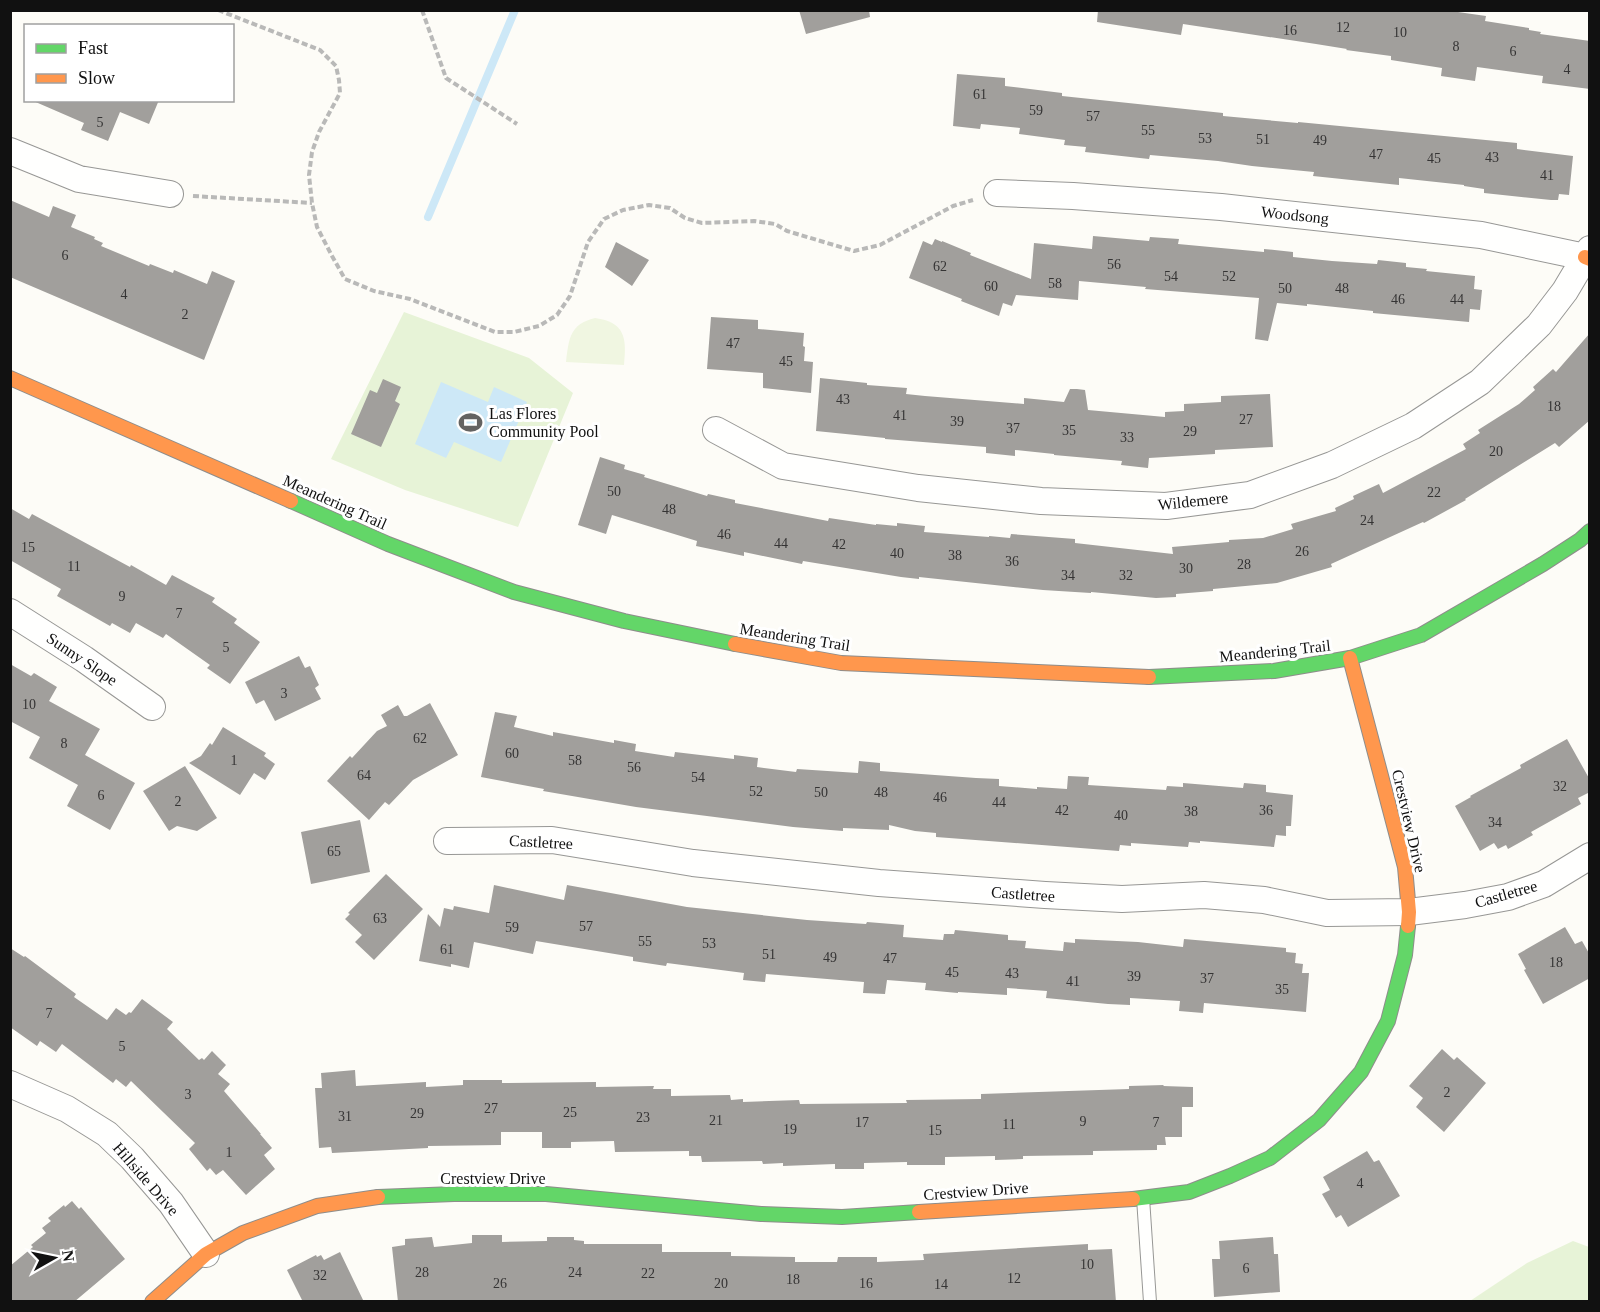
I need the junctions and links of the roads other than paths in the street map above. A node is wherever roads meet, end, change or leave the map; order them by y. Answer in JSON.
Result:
{"nodes":[{"id":1,"x":10,"y":151,"type":"edge"},
{"id":2,"x":997,"y":193,"type":"road end"},
{"id":3,"x":170,"y":194,"type":"road end"},
{"id":4,"x":1588,"y":255,"type":"edge"},
{"id":5,"x":10,"y":378,"type":"edge"},
{"id":6,"x":716,"y":430,"type":"dead end"},
{"id":7,"x":1590,"y":531,"type":"edge"},
{"id":8,"x":10,"y":612,"type":"edge"},
{"id":9,"x":1350,"y":658,"type":"junction"},
{"id":10,"x":152,"y":707,"type":"dead end"},
{"id":11,"x":447,"y":841,"type":"dead end"},
{"id":12,"x":1586,"y":865,"type":"edge"},
{"id":13,"x":1410,"y":912,"type":"junction"},
{"id":14,"x":10,"y":1084,"type":"edge"},
{"id":15,"x":1143,"y":1198,"type":"junction"},
{"id":16,"x":206,"y":1254,"type":"junction"},
{"id":17,"x":152,"y":1302,"type":"edge"},
{"id":18,"x":1150,"y":1302,"type":"edge"}],
"edges":[{"from":1,"to":3,"type":"street"},
{"from":2,"to":4,"type":"street","name":"Woodsong"},
{"from":4,"to":6,"type":"street","name":"Wildemere"},
{"from":5,"to":9,"type":"street","name":"Meandering Trail"},
{"from":7,"to":9,"type":"street","name":"Meandering Trail"},
{"from":8,"to":10,"type":"street","name":"Sunny Slope"},
{"from":9,"to":13,"type":"street","name":"Crestview Drive"},
{"from":11,"to":13,"type":"street","name":"Castletree"},
{"from":12,"to":13,"type":"street","name":"Castletree"},
{"from":13,"to":15,"type":"street","name":"Crestview Drive"},
{"from":14,"to":16,"type":"street","name":"Hillside Drive"},
{"from":15,"to":16,"type":"street","name":"Crestview Drive"},
{"from":15,"to":18,"type":"lane"},
{"from":16,"to":17,"type":"street","name":"Crestview Drive"}]}
